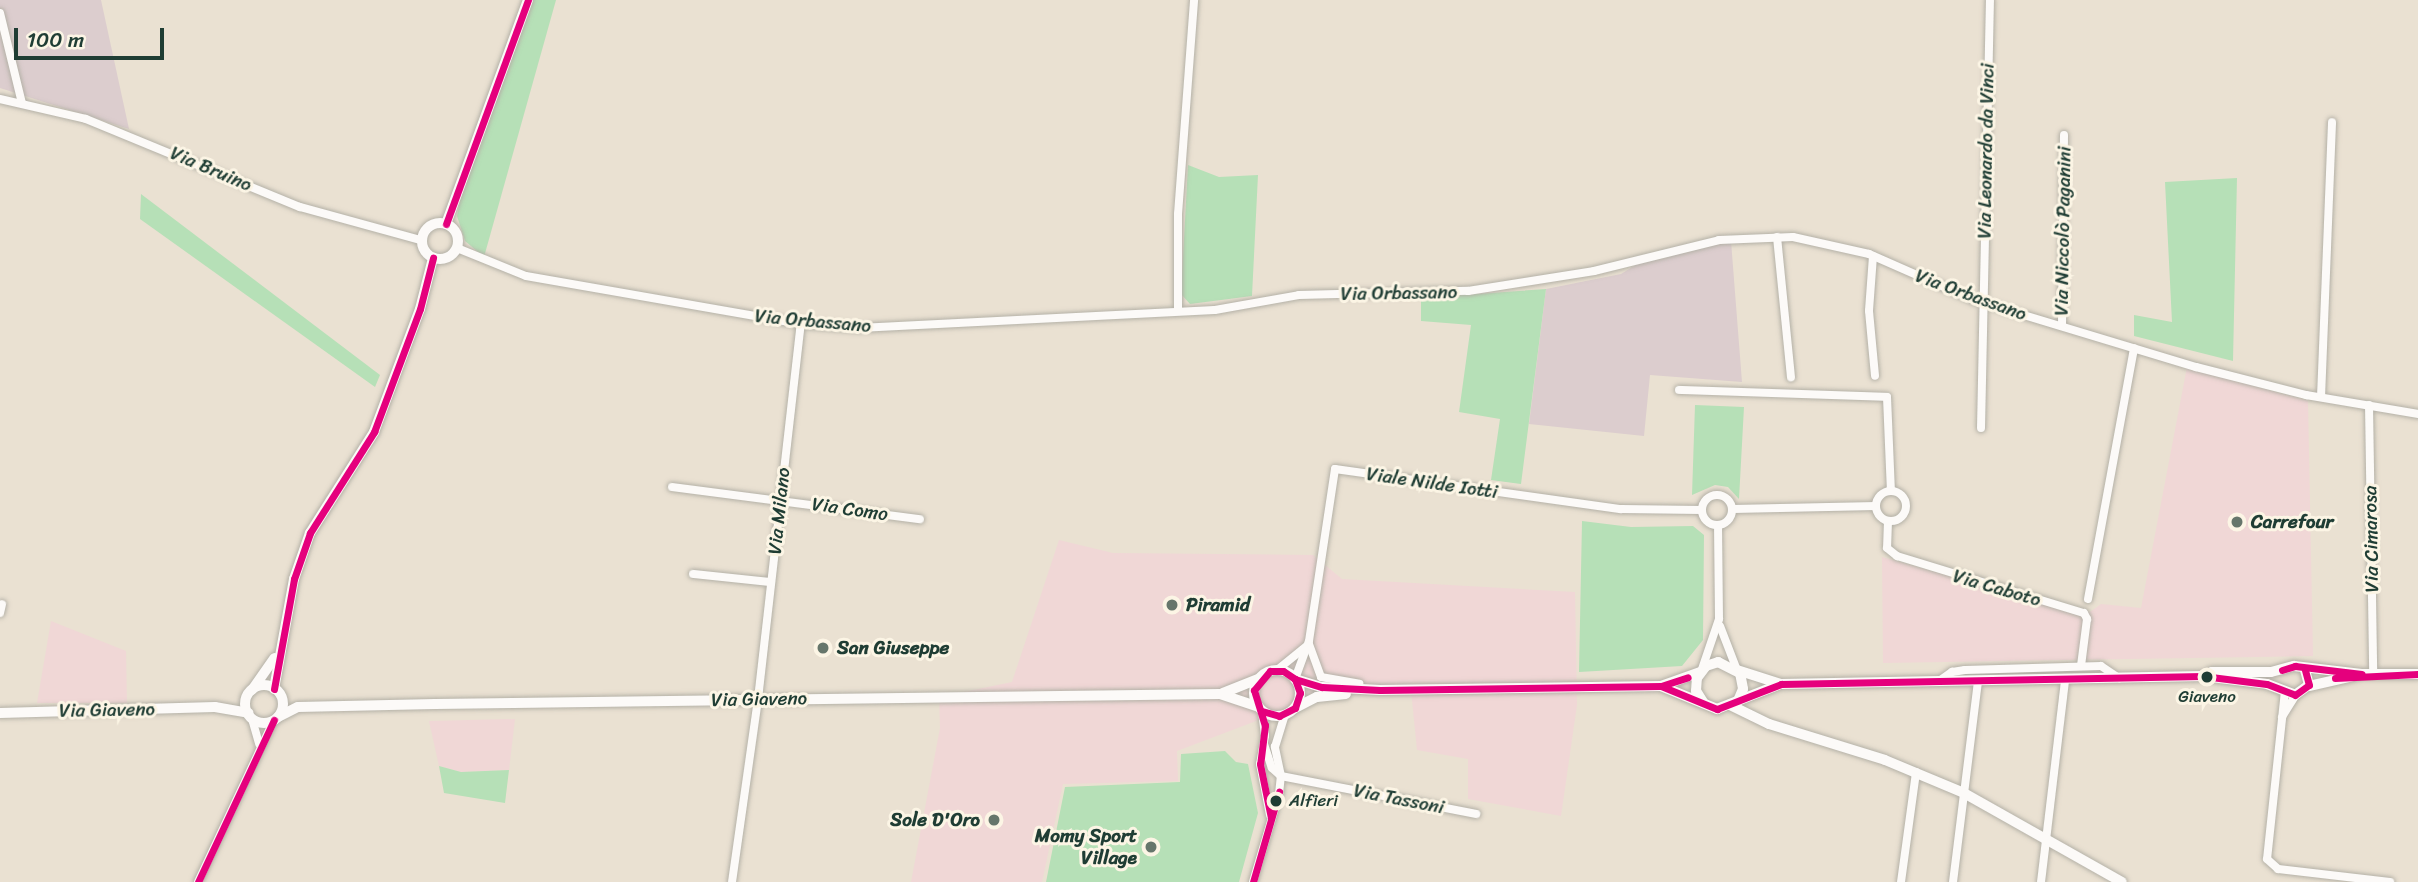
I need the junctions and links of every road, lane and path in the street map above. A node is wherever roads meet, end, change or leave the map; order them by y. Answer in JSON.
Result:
{"nodes":[{"id":1,"x":527,"y":0,"type":"edge"},
{"id":2,"x":1194,"y":0,"type":"edge"},
{"id":3,"x":1990,"y":0,"type":"edge"},
{"id":4,"x":0,"y":13,"type":"edge"},
{"id":5,"x":0,"y":99,"type":"edge"},
{"id":6,"x":22,"y":103,"type":"junction"},
{"id":7,"x":2332,"y":122,"type":"dead end"},
{"id":8,"x":2064,"y":135,"type":"dead end"},
{"id":9,"x":446,"y":224,"type":"junction"},
{"id":10,"x":1777,"y":237,"type":"junction"},
{"id":11,"x":421,"y":240,"type":"junction"},
{"id":12,"x":457,"y":248,"type":"junction"},
{"id":13,"x":1873,"y":256,"type":"junction"},
{"id":14,"x":433,"y":258,"type":"junction"},
{"id":15,"x":1982,"y":302,"type":"junction"},
{"id":16,"x":1178,"y":311,"type":"junction"},
{"id":17,"x":801,"y":324,"type":"junction"},
{"id":18,"x":2062,"y":326,"type":"junction"},
{"id":19,"x":2134,"y":348,"type":"junction"},
{"id":20,"x":1875,"y":376,"type":"dead end"},
{"id":21,"x":1791,"y":377,"type":"dead end"},
{"id":22,"x":1679,"y":390,"type":"dead end"},
{"id":23,"x":2321,"y":397,"type":"junction"},
{"id":24,"x":2369,"y":405,"type":"junction"},
{"id":25,"x":2418,"y":414,"type":"edge"},
{"id":26,"x":1981,"y":428,"type":"dead end"},
{"id":27,"x":672,"y":487,"type":"dead end"},
{"id":28,"x":1891,"y":491,"type":"junction"},
{"id":29,"x":781,"y":500,"type":"junction"},
{"id":30,"x":1876,"y":506,"type":"junction"},
{"id":31,"x":1733,"y":509,"type":"junction"},
{"id":32,"x":1702,"y":510,"type":"junction"},
{"id":33,"x":920,"y":519,"type":"dead end"},
{"id":34,"x":1888,"y":521,"type":"junction"},
{"id":35,"x":1718,"y":525,"type":"junction"},
{"id":36,"x":693,"y":574,"type":"dead end"},
{"id":37,"x":771,"y":582,"type":"junction"},
{"id":38,"x":2088,"y":599,"type":"dead end"},
{"id":39,"x":1719,"y":619,"type":"junction"},
{"id":40,"x":1309,"y":641,"type":"junction"},
{"id":41,"x":278,"y":648,"type":"junction"},
{"id":42,"x":2081,"y":666,"type":"junction"},
{"id":43,"x":2286,"y":669,"type":"junction"},
{"id":44,"x":1277,"y":670,"type":"junction"},
{"id":45,"x":1737,"y":670,"type":"junction"},
{"id":46,"x":2305,"y":670,"type":"junction"},
{"id":47,"x":1700,"y":672,"type":"junction"},
{"id":48,"x":2367,"y":674,"type":"junction"},
{"id":49,"x":2418,"y":674,"type":"edge"},
{"id":50,"x":2203,"y":676,"type":"junction"},
{"id":51,"x":1260,"y":678,"type":"junction"},
{"id":52,"x":1295,"y":679,"type":"junction"},
{"id":53,"x":2121,"y":679,"type":"junction"},
{"id":54,"x":2065,"y":680,"type":"junction"},
{"id":55,"x":1978,"y":681,"type":"junction"},
{"id":56,"x":1938,"y":682,"type":"junction"},
{"id":57,"x":1781,"y":684,"type":"junction"},
{"id":58,"x":1661,"y":686,"type":"junction"},
{"id":59,"x":2309,"y":686,"type":"junction"},
{"id":60,"x":1380,"y":690,"type":"junction"},
{"id":61,"x":2284,"y":690,"type":"junction"},
{"id":62,"x":277,"y":692,"type":"junction"},
{"id":63,"x":249,"y":694,"type":"junction"},
{"id":64,"x":1220,"y":694,"type":"junction"},
{"id":65,"x":2296,"y":695,"type":"junction"},
{"id":66,"x":758,"y":699,"type":"junction"},
{"id":67,"x":1703,"y":702,"type":"junction"},
{"id":68,"x":1735,"y":704,"type":"junction"},
{"id":69,"x":215,"y":707,"type":"junction"},
{"id":70,"x":298,"y":707,"type":"junction"},
{"id":71,"x":1260,"y":709,"type":"junction"},
{"id":72,"x":1290,"y":711,"type":"junction"},
{"id":73,"x":0,"y":712,"type":"edge"},
{"id":74,"x":250,"y":716,"type":"junction"},
{"id":75,"x":276,"y":718,"type":"junction"},
{"id":76,"x":2282,"y":718,"type":"junction"},
{"id":77,"x":259,"y":744,"type":"junction"},
{"id":78,"x":1264,"y":744,"type":"junction"},
{"id":79,"x":1916,"y":772,"type":"junction"},
{"id":80,"x":1281,"y":776,"type":"junction"},
{"id":81,"x":1964,"y":793,"type":"junction"},
{"id":82,"x":1476,"y":814,"type":"dead end"},
{"id":83,"x":1271,"y":818,"type":"junction"},
{"id":84,"x":2047,"y":836,"type":"junction"},
{"id":85,"x":198,"y":882,"type":"edge"},
{"id":86,"x":732,"y":882,"type":"edge"},
{"id":87,"x":1253,"y":882,"type":"edge"},
{"id":88,"x":1901,"y":882,"type":"edge"},
{"id":89,"x":1954,"y":882,"type":"edge"},
{"id":90,"x":2041,"y":882,"type":"edge"},
{"id":91,"x":2122,"y":882,"type":"edge"},
{"id":92,"x":2390,"y":882,"type":"edge"}],
"edges":[{"from":1,"to":9,"type":"street"},
{"from":2,"to":16,"type":"street"},
{"from":3,"to":15,"type":"street","name":"Via Leonardo da Vinci"},
{"from":4,"to":6,"type":"street"},
{"from":5,"to":6,"type":"street","name":"Via Bruino"},
{"from":6,"to":11,"type":"street","name":"Via Bruino"},
{"from":7,"to":23,"type":"street"},
{"from":8,"to":18,"type":"street","name":"Via Niccolò Paganini"},
{"from":9,"to":11,"type":"street"},
{"from":9,"to":12,"type":"street"},
{"from":10,"to":13,"type":"street","name":"Via Orbassano"},
{"from":10,"to":16,"type":"street","name":"Via Orbassano"},
{"from":10,"to":21,"type":"street"},
{"from":11,"to":14,"type":"street"},
{"from":12,"to":14,"type":"street"},
{"from":12,"to":17,"type":"street","name":"Via Orbassano"},
{"from":13,"to":15,"type":"street","name":"Via Orbassano"},
{"from":13,"to":20,"type":"street"},
{"from":14,"to":41,"type":"street"},
{"from":15,"to":18,"type":"street","name":"Via Orbassano"},
{"from":15,"to":26,"type":"street","name":"Via Leonardo da Vinci"},
{"from":16,"to":17,"type":"street","name":"Via Orbassano"},
{"from":17,"to":29,"type":"street","name":"Via Milano"},
{"from":18,"to":19,"type":"street","name":"Via Orbassano"},
{"from":19,"to":23,"type":"street","name":"Via Orbassano"},
{"from":19,"to":38,"type":"street"},
{"from":22,"to":28,"type":"street"},
{"from":23,"to":24,"type":"street","name":"Via Orbassano"},
{"from":24,"to":25,"type":"street","name":"Via Orbassano"},
{"from":24,"to":48,"type":"street","name":"Via Cimarosa"},
{"from":27,"to":29,"type":"street","name":"Via Como"},
{"from":28,"to":30,"type":"street"},
{"from":28,"to":34,"type":"street"},
{"from":29,"to":33,"type":"street","name":"Via Como"},
{"from":29,"to":37,"type":"street","name":"Via Milano"},
{"from":30,"to":31,"type":"street","name":"Viale Nilde Iotti"},
{"from":30,"to":34,"type":"street"},
{"from":31,"to":32,"type":"street","name":"Viale Nilde Iotti"},
{"from":31,"to":35,"type":"street"},
{"from":32,"to":35,"type":"street"},
{"from":32,"to":40,"type":"street","name":"Viale Nilde Iotti"},
{"from":34,"to":42,"type":"street","name":"Via Caboto"},
{"from":35,"to":39,"type":"street"},
{"from":36,"to":37,"type":"street"},
{"from":37,"to":66,"type":"street","name":"Via Milano"},
{"from":39,"to":45,"type":"street"},
{"from":39,"to":47,"type":"street"},
{"from":40,"to":44,"type":"street"},
{"from":40,"to":52,"type":"street"},
{"from":40,"to":60,"type":"street"},
{"from":41,"to":62,"type":"street"},
{"from":41,"to":63,"type":"street"},
{"from":42,"to":53,"type":"street"},
{"from":42,"to":56,"type":"street"},
{"from":43,"to":46,"type":"main road"},
{"from":43,"to":50,"type":"main road"},
{"from":43,"to":61,"type":"main road"},
{"from":44,"to":51,"type":"main road","name":"Via Giaveno"},
{"from":44,"to":52,"type":"main road"},
{"from":45,"to":47,"type":"main road"},
{"from":45,"to":57,"type":"main road"},
{"from":45,"to":68,"type":"main road"},
{"from":46,"to":48,"type":"main road"},
{"from":46,"to":59,"type":"main road"},
{"from":47,"to":58,"type":"main road"},
{"from":47,"to":67,"type":"main road"},
{"from":48,"to":49,"type":"main road"},
{"from":48,"to":59,"type":"main road"},
{"from":50,"to":53,"type":"main road"},
{"from":50,"to":61,"type":"main road"},
{"from":51,"to":64,"type":"main road","name":"Via Giaveno"},
{"from":51,"to":71,"type":"main road"},
{"from":52,"to":60,"type":"main road"},
{"from":52,"to":72,"type":"main road"},
{"from":53,"to":54,"type":"main road"},
{"from":54,"to":55,"type":"main road"},
{"from":54,"to":84,"type":"street"},
{"from":55,"to":56,"type":"main road"},
{"from":55,"to":81,"type":"street"},
{"from":56,"to":57,"type":"main road"},
{"from":57,"to":68,"type":"main road"},
{"from":58,"to":60,"type":"main road"},
{"from":58,"to":67,"type":"main road"},
{"from":59,"to":65,"type":"main road"},
{"from":60,"to":72,"type":"main road"},
{"from":61,"to":65,"type":"main road"},
{"from":61,"to":76,"type":"street"},
{"from":62,"to":63,"type":"main road","name":"Via Giaveno"},
{"from":62,"to":70,"type":"main road"},
{"from":62,"to":75,"type":"main road"},
{"from":63,"to":69,"type":"main road","name":"Via Giaveno"},
{"from":63,"to":74,"type":"main road"},
{"from":64,"to":66,"type":"main road","name":"Via Giaveno"},
{"from":64,"to":71,"type":"main road","name":"Via Giaveno"},
{"from":65,"to":76,"type":"street"},
{"from":66,"to":70,"type":"main road","name":"Via Giaveno"},
{"from":66,"to":86,"type":"street","name":"Via Milano"},
{"from":67,"to":68,"type":"main road"},
{"from":68,"to":79,"type":"main road"},
{"from":69,"to":73,"type":"main road","name":"Via Giaveno"},
{"from":69,"to":74,"type":"main road","name":"Via Giaveno"},
{"from":70,"to":75,"type":"main road","name":"Via Giaveno"},
{"from":71,"to":72,"type":"main road","name":"Via Giaveno"},
{"from":71,"to":78,"type":"street"},
{"from":72,"to":80,"type":"street"},
{"from":74,"to":75,"type":"main road","name":"Via Giaveno"},
{"from":74,"to":77,"type":"street"},
{"from":75,"to":77,"type":"street"},
{"from":76,"to":92,"type":"street"},
{"from":77,"to":85,"type":"street"},
{"from":78,"to":80,"type":"street"},
{"from":78,"to":83,"type":"street"},
{"from":79,"to":81,"type":"main road"},
{"from":79,"to":88,"type":"street"},
{"from":80,"to":82,"type":"street","name":"Via Tassoni"},
{"from":80,"to":83,"type":"street"},
{"from":81,"to":84,"type":"main road"},
{"from":81,"to":89,"type":"street"},
{"from":83,"to":87,"type":"street"},
{"from":84,"to":90,"type":"street"},
{"from":84,"to":91,"type":"main road"}]}
